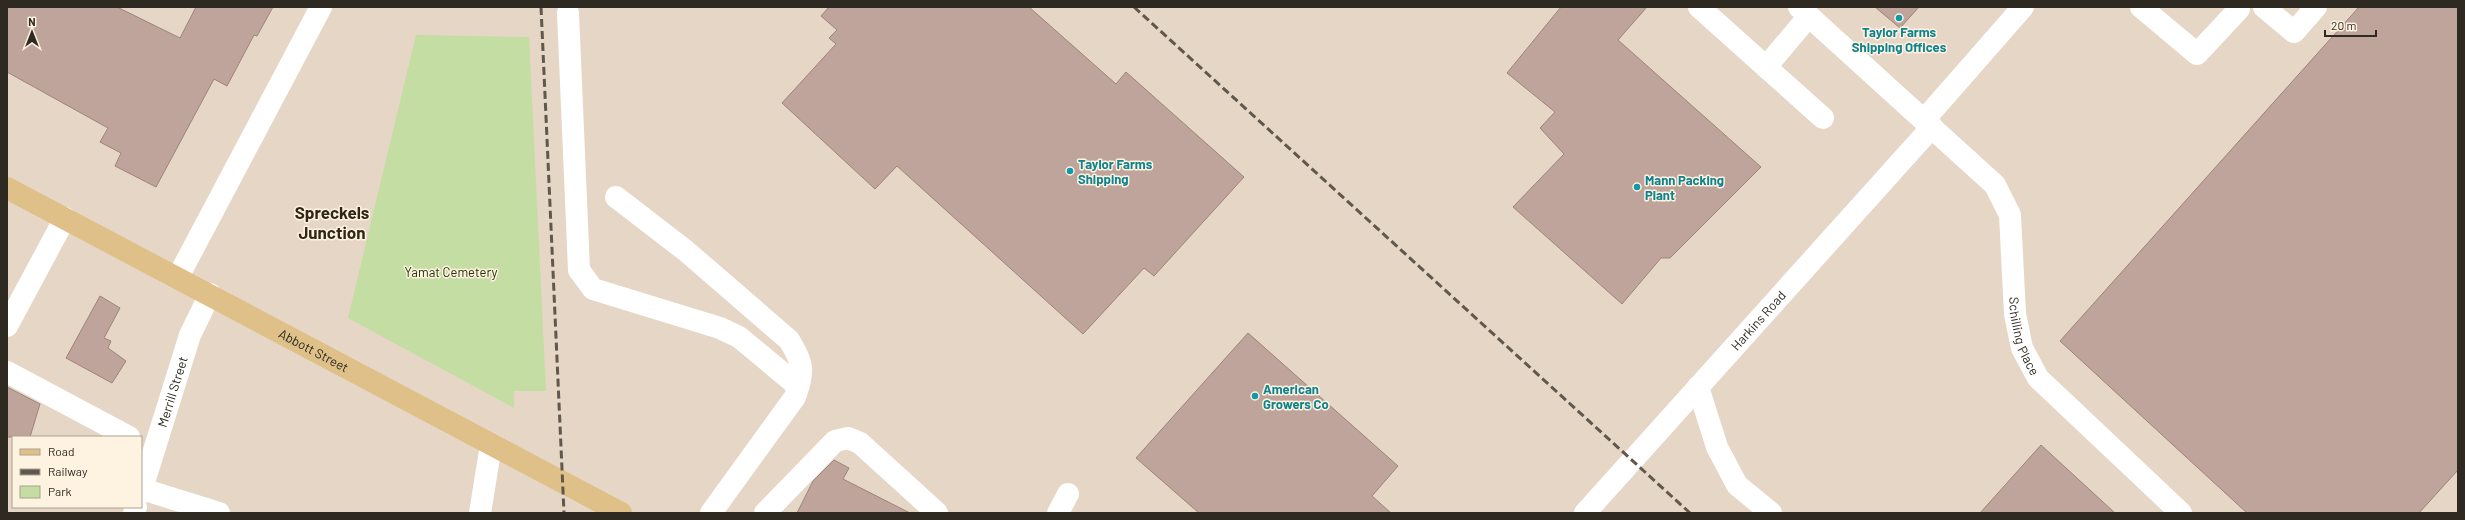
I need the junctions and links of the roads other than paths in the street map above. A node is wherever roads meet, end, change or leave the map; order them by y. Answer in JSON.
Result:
{"nodes":[{"id":1,"x":321,"y":7,"type":"edge"},
{"id":2,"x":1699,"y":7,"type":"edge"},
{"id":3,"x":2023,"y":7,"type":"edge"},
{"id":4,"x":2141,"y":7,"type":"edge"},
{"id":5,"x":2264,"y":7,"type":"edge"},
{"id":6,"x":2316,"y":7,"type":"edge"},
{"id":7,"x":2239,"y":8,"type":"edge"},
{"id":8,"x":1804,"y":11,"type":"edge"},
{"id":9,"x":568,"y":13,"type":"dead end"},
{"id":10,"x":1766,"y":67,"type":"junction"},
{"id":11,"x":1823,"y":118,"type":"dead end"},
{"id":12,"x":1928,"y":124,"type":"junction"},
{"id":13,"x":7,"y":188,"type":"edge"},
{"id":14,"x":616,"y":197,"type":"dead end"},
{"id":15,"x":65,"y":218,"type":"junction"},
{"id":16,"x":178,"y":277,"type":"junction"},
{"id":17,"x":210,"y":294,"type":"junction"},
{"id":18,"x":7,"y":326,"type":"edge"},
{"id":19,"x":7,"y":372,"type":"edge"},
{"id":20,"x":798,"y":386,"type":"junction"},
{"id":21,"x":1698,"y":387,"type":"junction"},
{"id":22,"x":127,"y":436,"type":"edge"},
{"id":23,"x":491,"y":445,"type":"junction"},
{"id":24,"x":148,"y":447,"type":"edge"},
{"id":25,"x":142,"y":484,"type":"edge"},
{"id":26,"x":142,"y":496,"type":"edge"},
{"id":27,"x":219,"y":513,"type":"edge"},
{"id":28,"x":480,"y":513,"type":"edge"},
{"id":29,"x":621,"y":513,"type":"edge"},
{"id":30,"x":711,"y":513,"type":"edge"},
{"id":31,"x":765,"y":513,"type":"edge"},
{"id":32,"x":937,"y":513,"type":"edge"},
{"id":33,"x":1584,"y":513,"type":"edge"},
{"id":34,"x":1771,"y":513,"type":"edge"},
{"id":35,"x":2181,"y":513,"type":"edge"}],
"edges":[{"from":1,"to":16,"type":"street"},
{"from":2,"to":10,"type":"street"},
{"from":3,"to":12,"type":"street","name":"Harkins Road"},
{"from":4,"to":7,"type":"street"},
{"from":5,"to":6,"type":"street"},
{"from":8,"to":10,"type":"street"},
{"from":8,"to":12,"type":"street","name":"Schilling Place"},
{"from":9,"to":20,"type":"street"},
{"from":10,"to":11,"type":"street"},
{"from":12,"to":21,"type":"street","name":"Harkins Road"},
{"from":12,"to":35,"type":"street","name":"Schilling Place"},
{"from":13,"to":15,"type":"main road","name":"Abbott Street"},
{"from":14,"to":20,"type":"street"},
{"from":15,"to":16,"type":"main road","name":"Abbott Street"},
{"from":15,"to":18,"type":"street"},
{"from":16,"to":17,"type":"main road","name":"Abbott Street"},
{"from":17,"to":23,"type":"main road","name":"Abbott Street"},
{"from":17,"to":24,"type":"street","name":"Merrill Street"},
{"from":19,"to":22,"type":"street"},
{"from":20,"to":30,"type":"street"},
{"from":21,"to":33,"type":"street","name":"Harkins Road"},
{"from":21,"to":34,"type":"street"},
{"from":23,"to":28,"type":"street"},
{"from":23,"to":29,"type":"main road","name":"Abbott Street"},
{"from":24,"to":25,"type":"street","name":"Merrill Street"},
{"from":26,"to":27,"type":"street"},
{"from":31,"to":32,"type":"street"}]}
